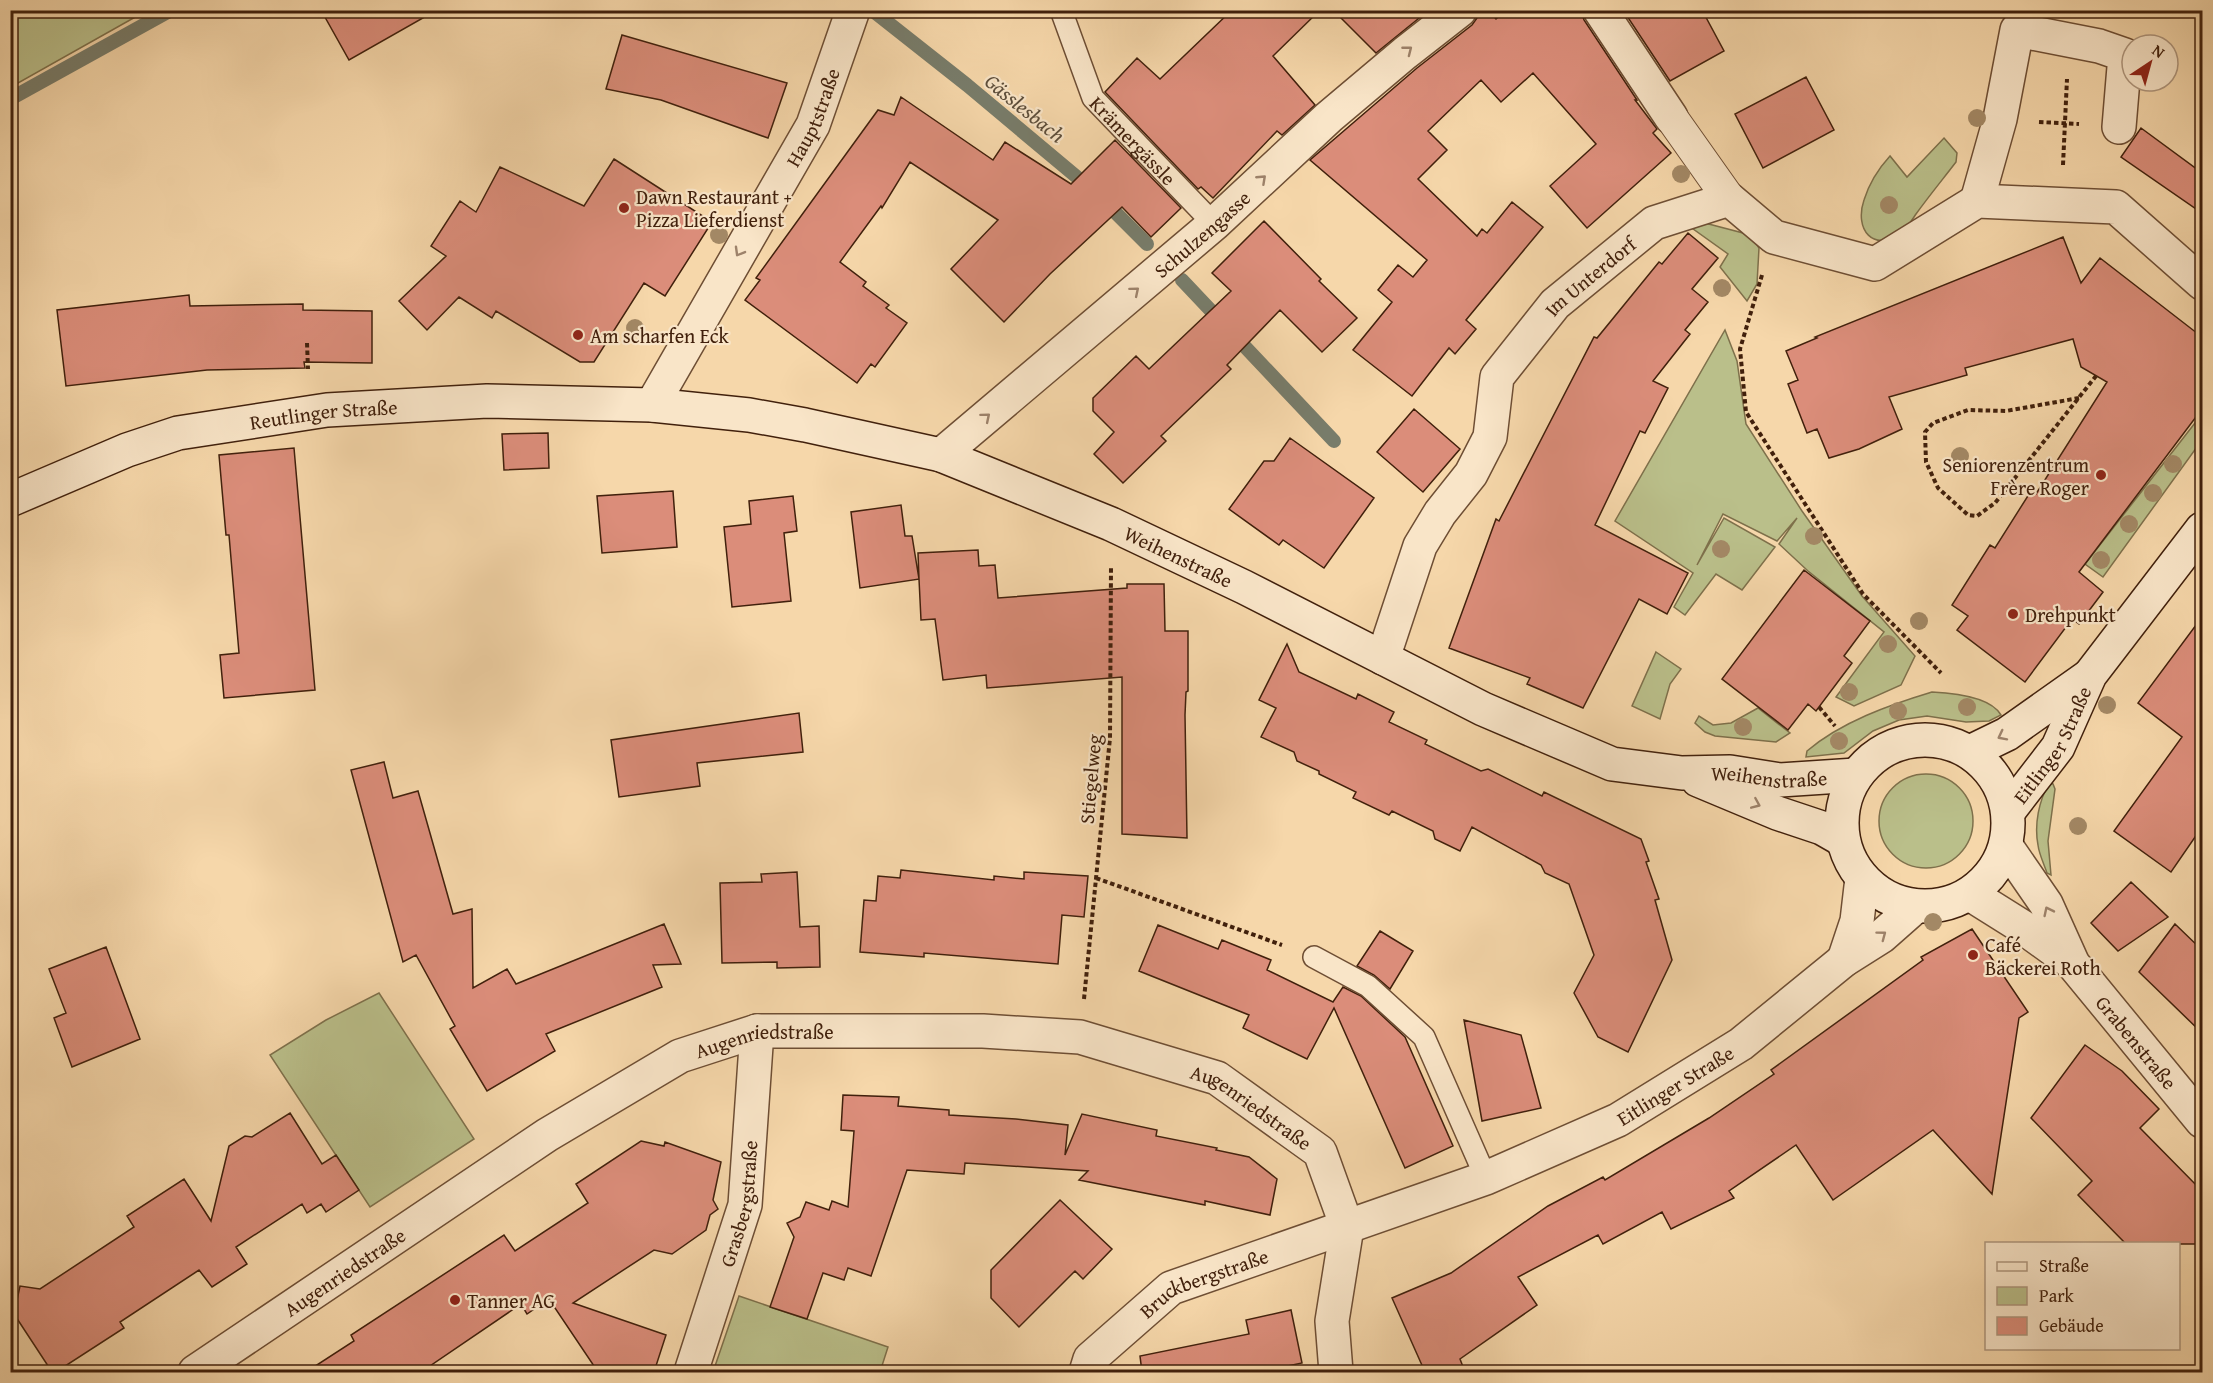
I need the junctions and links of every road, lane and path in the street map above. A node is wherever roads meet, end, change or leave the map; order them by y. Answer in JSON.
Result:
{"nodes":[{"id":1,"x":853,"y":10,"type":"edge"},
{"id":2,"x":1061,"y":10,"type":"edge"},
{"id":3,"x":1460,"y":10,"type":"edge"},
{"id":4,"x":1600,"y":10,"type":"edge"},
{"id":5,"x":2069,"y":40,"type":"junction"},
{"id":6,"x":2057,"y":77,"type":"dead end"},
{"id":7,"x":2067,"y":78,"type":"junction"},
{"id":8,"x":2077,"y":78,"type":"dead end"},
{"id":9,"x":1671,"y":117,"type":"joint"},
{"id":10,"x":2000,"y":119,"type":"junction"},
{"id":11,"x":2064,"y":123,"type":"junction"},
{"id":12,"x":2119,"y":127,"type":"joint"},
{"id":13,"x":1729,"y":199,"type":"junction"},
{"id":14,"x":1977,"y":201,"type":"junction"},
{"id":15,"x":2062,"y":204,"type":"junction"},
{"id":16,"x":1214,"y":224,"type":"junction"},
{"id":17,"x":1774,"y":237,"type":"junction"},
{"id":18,"x":2202,"y":283,"type":"edge"},
{"id":19,"x":307,"y":343,"type":"dead end"},
{"id":20,"x":308,"y":369,"type":"dead end"},
{"id":21,"x":2096,"y":376,"type":"dead end"},
{"id":22,"x":2079,"y":398,"type":"junction"},
{"id":23,"x":652,"y":405,"type":"junction"},
{"id":24,"x":941,"y":455,"type":"junction"},
{"id":25,"x":10,"y":500,"type":"edge"},
{"id":26,"x":1111,"y":524,"type":"junction"},
{"id":27,"x":2202,"y":529,"type":"edge"},
{"id":28,"x":1383,"y":658,"type":"junction"},
{"id":29,"x":1941,"y":674,"type":"dead end"},
{"id":30,"x":2090,"y":675,"type":"junction"},
{"id":31,"x":1819,"y":707,"type":"dead end"},
{"id":32,"x":1835,"y":726,"type":"dead end"},
{"id":33,"x":1970,"y":752,"type":"junction"},
{"id":34,"x":1682,"y":773,"type":"junction"},
{"id":35,"x":1856,"y":775,"type":"junction"},
{"id":36,"x":2008,"y":812,"type":"junction"},
{"id":37,"x":1843,"y":840,"type":"junction"},
{"id":38,"x":2006,"y":846,"type":"junction"},
{"id":39,"x":1096,"y":878,"type":"junction"},
{"id":40,"x":1862,"y":878,"type":"junction"},
{"id":41,"x":1970,"y":894,"type":"junction"},
{"id":42,"x":1916,"y":906,"type":"junction"},
{"id":43,"x":1314,"y":957,"type":"joint"},
{"id":44,"x":1844,"y":960,"type":"junction"},
{"id":45,"x":2073,"y":964,"type":"junction"},
{"id":46,"x":757,"y":1031,"type":"junction"},
{"id":47,"x":1080,"y":1037,"type":"junction"},
{"id":48,"x":2202,"y":1120,"type":"edge"},
{"id":49,"x":1486,"y":1178,"type":"junction"},
{"id":50,"x":1347,"y":1227,"type":"junction"},
{"id":51,"x":195,"y":1372,"type":"edge"},
{"id":52,"x":690,"y":1372,"type":"edge"},
{"id":53,"x":1086,"y":1372,"type":"edge"},
{"id":54,"x":1336,"y":1372,"type":"edge"}],
"edges":[{"from":1,"to":23,"type":"street","name":"Hauptstraße","one_way":true},
{"from":2,"to":16,"type":"lane","name":"Krämergässle"},
{"from":16,"to":3,"type":"street","name":"Schulzengasse","one_way":true},
{"from":4,"to":9,"type":"street"},
{"from":5,"to":7,"type":"path"},
{"from":5,"to":10,"type":"street"},
{"from":5,"to":12,"type":"street"},
{"from":6,"to":7,"type":"path"},
{"from":7,"to":8,"type":"path"},
{"from":7,"to":11,"type":"path"},
{"from":9,"to":13,"type":"street"},
{"from":10,"to":11,"type":"path"},
{"from":10,"to":14,"type":"street"},
{"from":11,"to":12,"type":"path"},
{"from":11,"to":15,"type":"path"},
{"from":13,"to":17,"type":"street"},
{"from":13,"to":28,"type":"street","name":"Im Unterdorf"},
{"from":14,"to":15,"type":"street"},
{"from":14,"to":17,"type":"street"},
{"from":15,"to":18,"type":"street"},
{"from":24,"to":16,"type":"street","name":"Schulzengasse","one_way":true},
{"from":17,"to":29,"type":"path"},
{"from":19,"to":20,"type":"path"},
{"from":21,"to":22,"type":"path"},
{"from":22,"to":22,"type":"path"},
{"from":23,"to":24,"type":"street","name":"Weihenstraße"},
{"from":23,"to":25,"type":"street","name":"Reutlinger Straße"},
{"from":24,"to":26,"type":"street","name":"Weihenstraße"},
{"from":26,"to":28,"type":"street","name":"Weihenstraße"},
{"from":26,"to":39,"type":"path","name":"Stiegelweg"},
{"from":27,"to":30,"type":"street","name":"Eitlinger Straße"},
{"from":28,"to":34,"type":"street","name":"Weihenstraße"},
{"from":30,"to":33,"type":"street","name":"Eitlinger Straße","one_way":true},
{"from":30,"to":36,"type":"street","name":"Eitlinger Straße"},
{"from":31,"to":32,"type":"path"},
{"from":33,"to":35,"type":"street"},
{"from":33,"to":36,"type":"street"},
{"from":34,"to":35,"type":"street","name":"Weihenstraße"},
{"from":34,"to":37,"type":"street","name":"Weihenstraße","one_way":true},
{"from":35,"to":37,"type":"street"},
{"from":36,"to":38,"type":"street"},
{"from":37,"to":40,"type":"street"},
{"from":38,"to":41,"type":"street"},
{"from":45,"to":38,"type":"street","name":"Grabenstraße","one_way":true},
{"from":39,"to":43,"type":"path"},
{"from":39,"to":47,"type":"path","name":"Stiegelweg"},
{"from":40,"to":42,"type":"street"},
{"from":40,"to":44,"type":"street"},
{"from":41,"to":42,"type":"street"},
{"from":41,"to":45,"type":"street","name":"Grabenstraße"},
{"from":44,"to":42,"type":"street","name":"Eitlinger Straße","one_way":true},
{"from":43,"to":49,"type":"lane"},
{"from":44,"to":49,"type":"street","name":"Eitlinger Straße"},
{"from":45,"to":48,"type":"street","name":"Grabenstraße"},
{"from":46,"to":47,"type":"street","name":"Augenriedstraße"},
{"from":46,"to":51,"type":"street","name":"Augenriedstraße"},
{"from":46,"to":52,"type":"street","name":"Grasbergstraße"},
{"from":47,"to":50,"type":"street","name":"Augenriedstraße"},
{"from":49,"to":50,"type":"street","name":"Eitlinger Straße"},
{"from":50,"to":53,"type":"street","name":"Bruckbergstraße"},
{"from":50,"to":54,"type":"street"}]}
